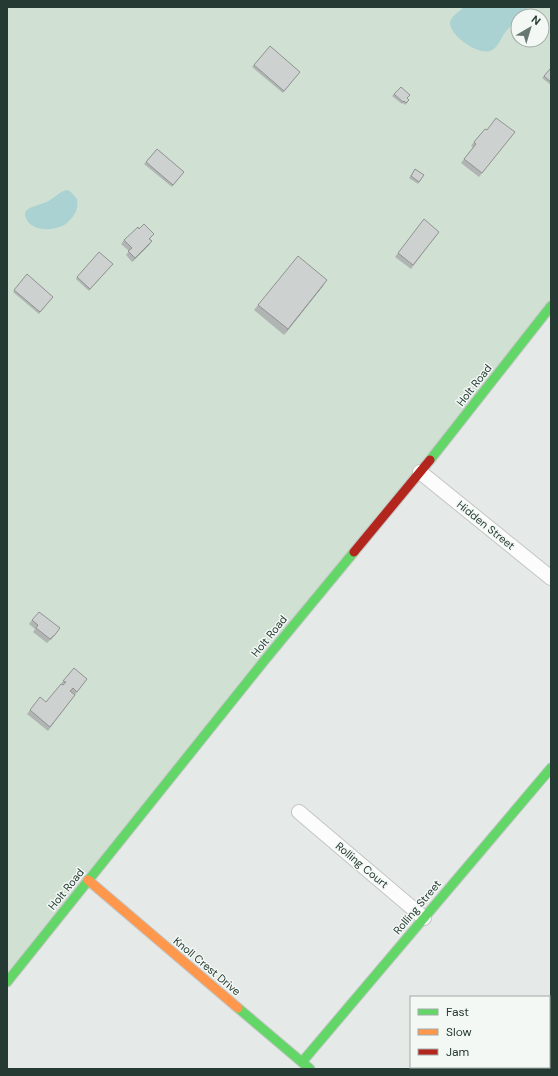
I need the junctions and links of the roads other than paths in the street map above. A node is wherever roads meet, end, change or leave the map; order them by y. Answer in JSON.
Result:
{"nodes":[{"id":1,"x":548,"y":316,"type":"edge"},
{"id":2,"x":420,"y":472,"type":"junction"},
{"id":3,"x":551,"y":578,"type":"edge"},
{"id":4,"x":551,"y":768,"type":"edge"},
{"id":5,"x":299,"y":812,"type":"dead end"},
{"id":6,"x":88,"y":880,"type":"junction"},
{"id":7,"x":424,"y":918,"type":"junction"},
{"id":8,"x":7,"y":982,"type":"edge"},
{"id":9,"x":302,"y":1062,"type":"junction"},
{"id":10,"x":310,"y":1069,"type":"edge"}],
"edges":[{"from":1,"to":2,"type":"main road","name":"Holt Road"},
{"from":2,"to":3,"type":"street","name":"Hidden Street"},
{"from":2,"to":6,"type":"main road","name":"Holt Road"},
{"from":4,"to":7,"type":"main road","name":"Rolling Street"},
{"from":5,"to":7,"type":"street","name":"Rolling Court"},
{"from":6,"to":8,"type":"main road","name":"Holt Road"},
{"from":6,"to":9,"type":"main road","name":"Knoll Crest Drive"},
{"from":7,"to":9,"type":"main road","name":"Rolling Street"},
{"from":9,"to":10,"type":"main road","name":"Knoll Crest Drive"}]}
